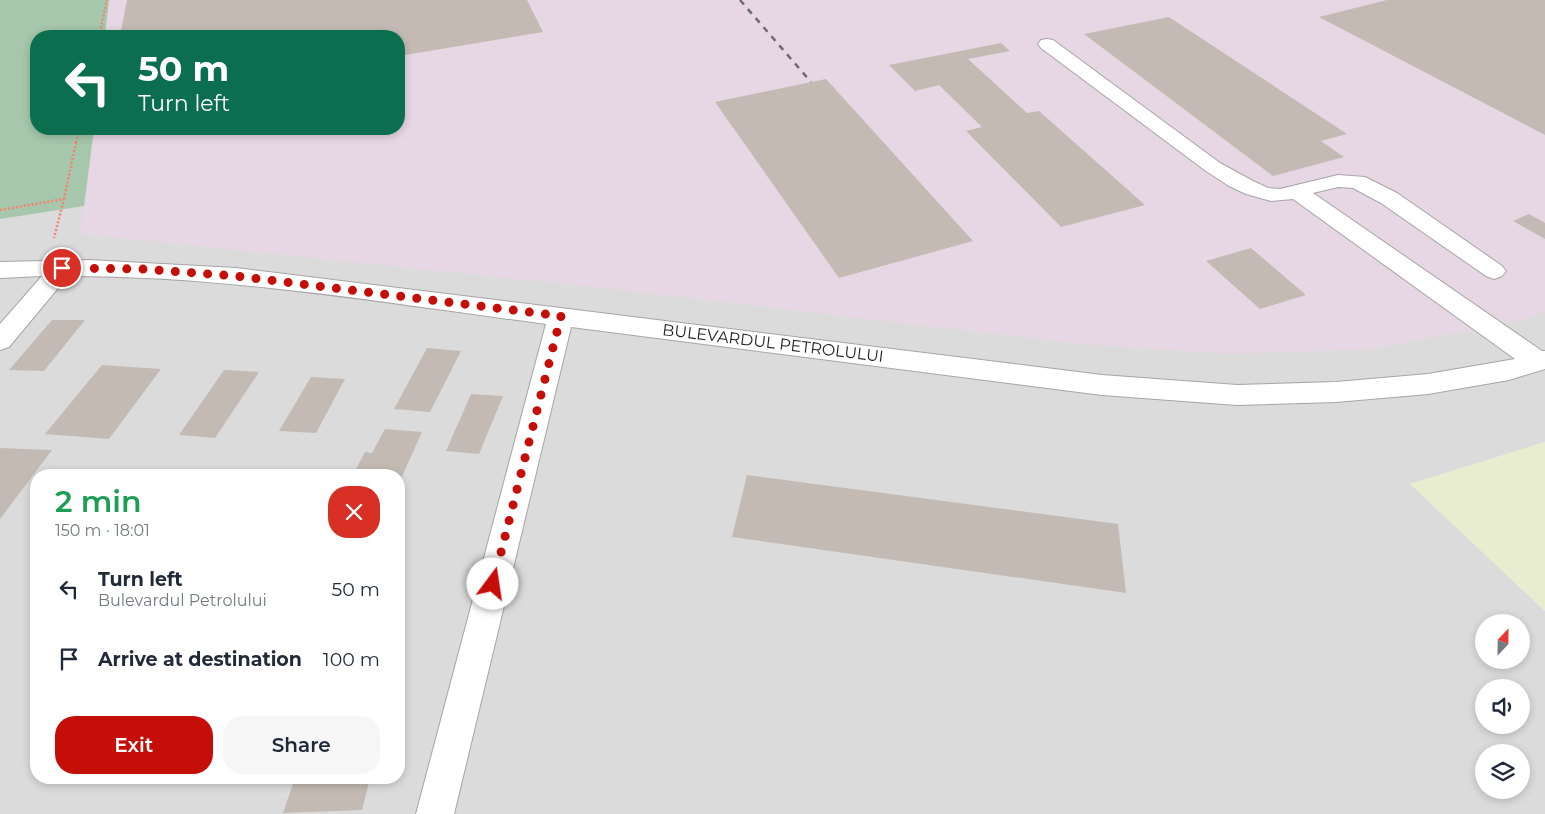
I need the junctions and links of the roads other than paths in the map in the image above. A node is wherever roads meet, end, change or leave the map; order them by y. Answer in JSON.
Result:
{"nodes":[{"id":1,"x":1047,"y":44,"type":"dead end"},
{"id":2,"x":1296,"y":191,"type":"junction"},
{"id":3,"x":62,"y":268,"type":"junction"},
{"id":4,"x":0,"y":270,"type":"edge"},
{"id":5,"x":1494,"y":270,"type":"dead end"},
{"id":6,"x":561,"y":316,"type":"junction"},
{"id":7,"x":0,"y":341,"type":"edge"},
{"id":8,"x":1541,"y":361,"type":"edge"},
{"id":9,"x":435,"y":814,"type":"edge"}],
"edges":[{"from":1,"to":2,"type":"street"},
{"from":2,"to":5,"type":"street"},
{"from":2,"to":8,"type":"street"},
{"from":3,"to":4,"type":"street","name":"BULEVARDUL PETROLULUI"},
{"from":3,"to":6,"type":"street","name":"BULEVARDUL PETROLULUI"},
{"from":3,"to":7,"type":"street"},
{"from":6,"to":8,"type":"street","name":"BULEVARDUL PETROLULUI"},
{"from":6,"to":9,"type":"street"}]}
